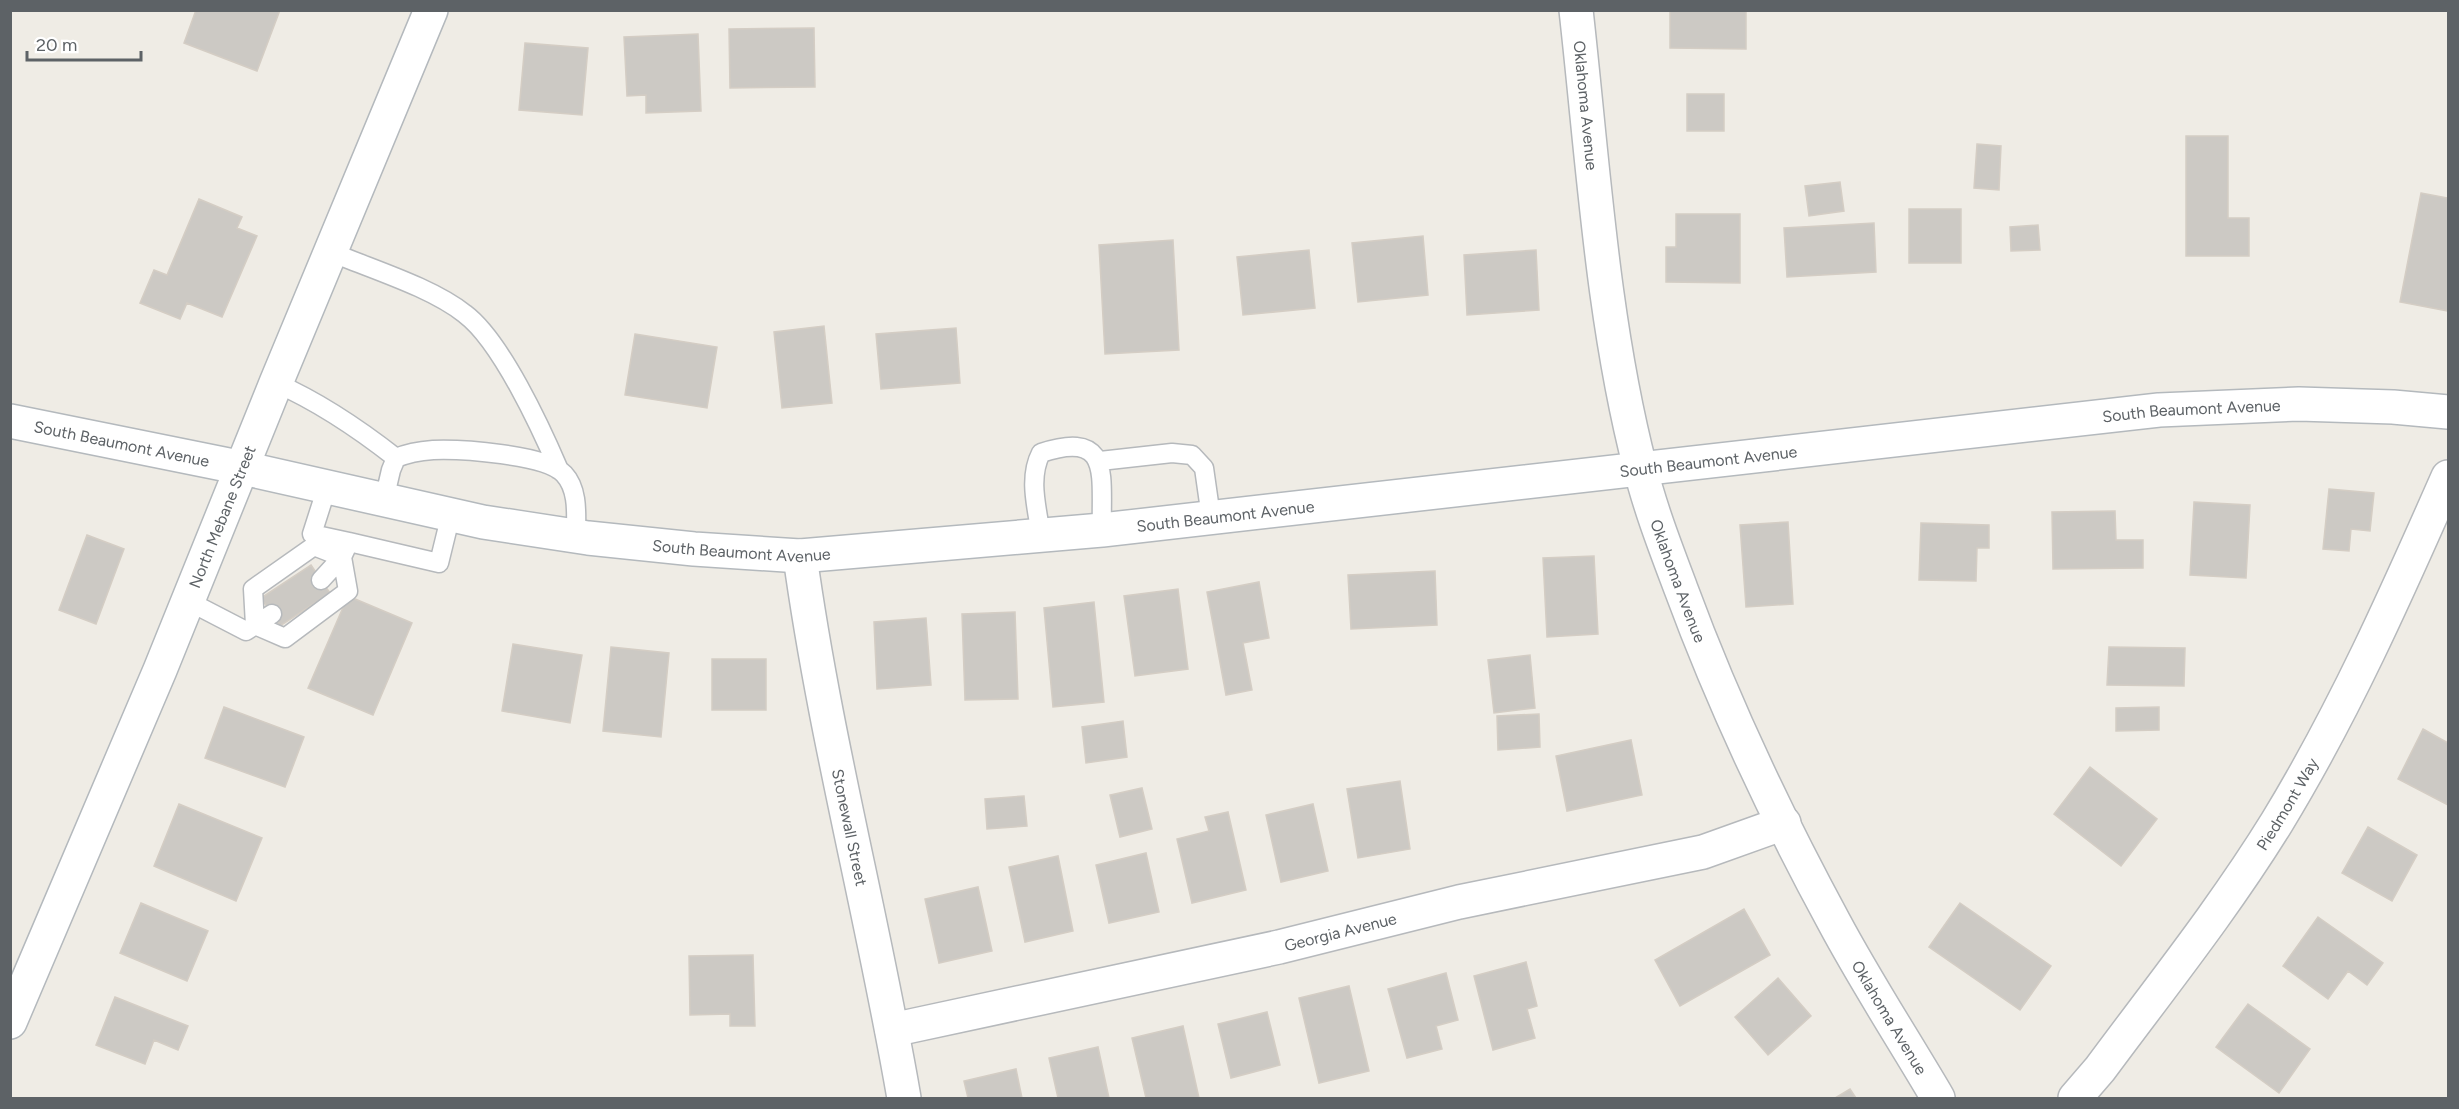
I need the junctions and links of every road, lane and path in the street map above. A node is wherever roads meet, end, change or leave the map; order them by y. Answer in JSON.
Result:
{"nodes":[{"id":1,"x":431,"y":10,"type":"edge"},
{"id":2,"x":1576,"y":10,"type":"edge"},
{"id":3,"x":331,"y":252,"type":"junction"},
{"id":4,"x":276,"y":383,"type":"junction"},
{"id":5,"x":2448,"y":412,"type":"edge"},
{"id":6,"x":10,"y":421,"type":"edge"},
{"id":7,"x":396,"y":458,"type":"junction"},
{"id":8,"x":1100,"y":461,"type":"junction"},
{"id":9,"x":243,"y":468,"type":"junction"},
{"id":10,"x":1640,"y":468,"type":"junction"},
{"id":11,"x":559,"y":470,"type":"junction"},
{"id":12,"x":2448,"y":477,"type":"edge"},
{"id":13,"x":327,"y":487,"type":"junction"},
{"id":14,"x":384,"y":500,"type":"junction"},
{"id":15,"x":451,"y":514,"type":"junction"},
{"id":16,"x":1211,"y":517,"type":"junction"},
{"id":17,"x":1102,"y":530,"type":"junction"},
{"id":18,"x":1041,"y":535,"type":"junction"},
{"id":19,"x":576,"y":536,"type":"junction"},
{"id":20,"x":346,"y":550,"type":"junction"},
{"id":21,"x":800,"y":556,"type":"junction"},
{"id":22,"x":321,"y":580,"type":"dead end"},
{"id":23,"x":188,"y":602,"type":"junction"},
{"id":24,"x":272,"y":614,"type":"dead end"},
{"id":25,"x":255,"y":625,"type":"junction"},
{"id":26,"x":1784,"y":823,"type":"junction"},
{"id":27,"x":10,"y":1022,"type":"edge"},
{"id":28,"x":892,"y":1030,"type":"junction"},
{"id":29,"x":904,"y":1098,"type":"edge"},
{"id":30,"x":1938,"y":1098,"type":"edge"},
{"id":31,"x":2075,"y":1098,"type":"edge"}],
"edges":[{"from":1,"to":3,"type":"street","name":"North Mebane Street"},
{"from":2,"to":10,"type":"street","name":"Oklahoma Avenue"},
{"from":3,"to":4,"type":"street","name":"North Mebane Street"},
{"from":3,"to":11,"type":"lane"},
{"from":4,"to":7,"type":"lane"},
{"from":4,"to":9,"type":"street","name":"North Mebane Street"},
{"from":5,"to":10,"type":"street","name":"South Beaumont Avenue"},
{"from":6,"to":9,"type":"street","name":"South Beaumont Avenue"},
{"from":7,"to":11,"type":"lane"},
{"from":7,"to":14,"type":"lane"},
{"from":8,"to":16,"type":"lane"},
{"from":8,"to":17,"type":"lane"},
{"from":8,"to":18,"type":"lane"},
{"from":9,"to":13,"type":"street","name":"South Beaumont Avenue"},
{"from":9,"to":23,"type":"street","name":"North Mebane Street"},
{"from":10,"to":16,"type":"street","name":"South Beaumont Avenue"},
{"from":10,"to":26,"type":"street","name":"Oklahoma Avenue"},
{"from":11,"to":19,"type":"lane"},
{"from":12,"to":31,"type":"street","name":"Piedmont Way"},
{"from":13,"to":14,"type":"street","name":"South Beaumont Avenue"},
{"from":13,"to":20,"type":"lane"},
{"from":14,"to":15,"type":"street","name":"South Beaumont Avenue"},
{"from":15,"to":19,"type":"street","name":"South Beaumont Avenue"},
{"from":15,"to":20,"type":"lane"},
{"from":16,"to":17,"type":"street","name":"South Beaumont Avenue"},
{"from":17,"to":18,"type":"street","name":"South Beaumont Avenue"},
{"from":18,"to":21,"type":"street","name":"South Beaumont Avenue"},
{"from":19,"to":21,"type":"street","name":"South Beaumont Avenue"},
{"from":20,"to":22,"type":"lane"},
{"from":20,"to":25,"type":"lane"},
{"from":20,"to":25,"type":"lane"},
{"from":21,"to":28,"type":"street","name":"Stonewall Street"},
{"from":23,"to":25,"type":"lane"},
{"from":23,"to":27,"type":"street","name":"North Mebane Street"},
{"from":24,"to":25,"type":"lane"},
{"from":26,"to":28,"type":"street","name":"Georgia Avenue"},
{"from":26,"to":30,"type":"street","name":"Oklahoma Avenue"},
{"from":28,"to":29,"type":"street","name":"Stonewall Street"}]}
